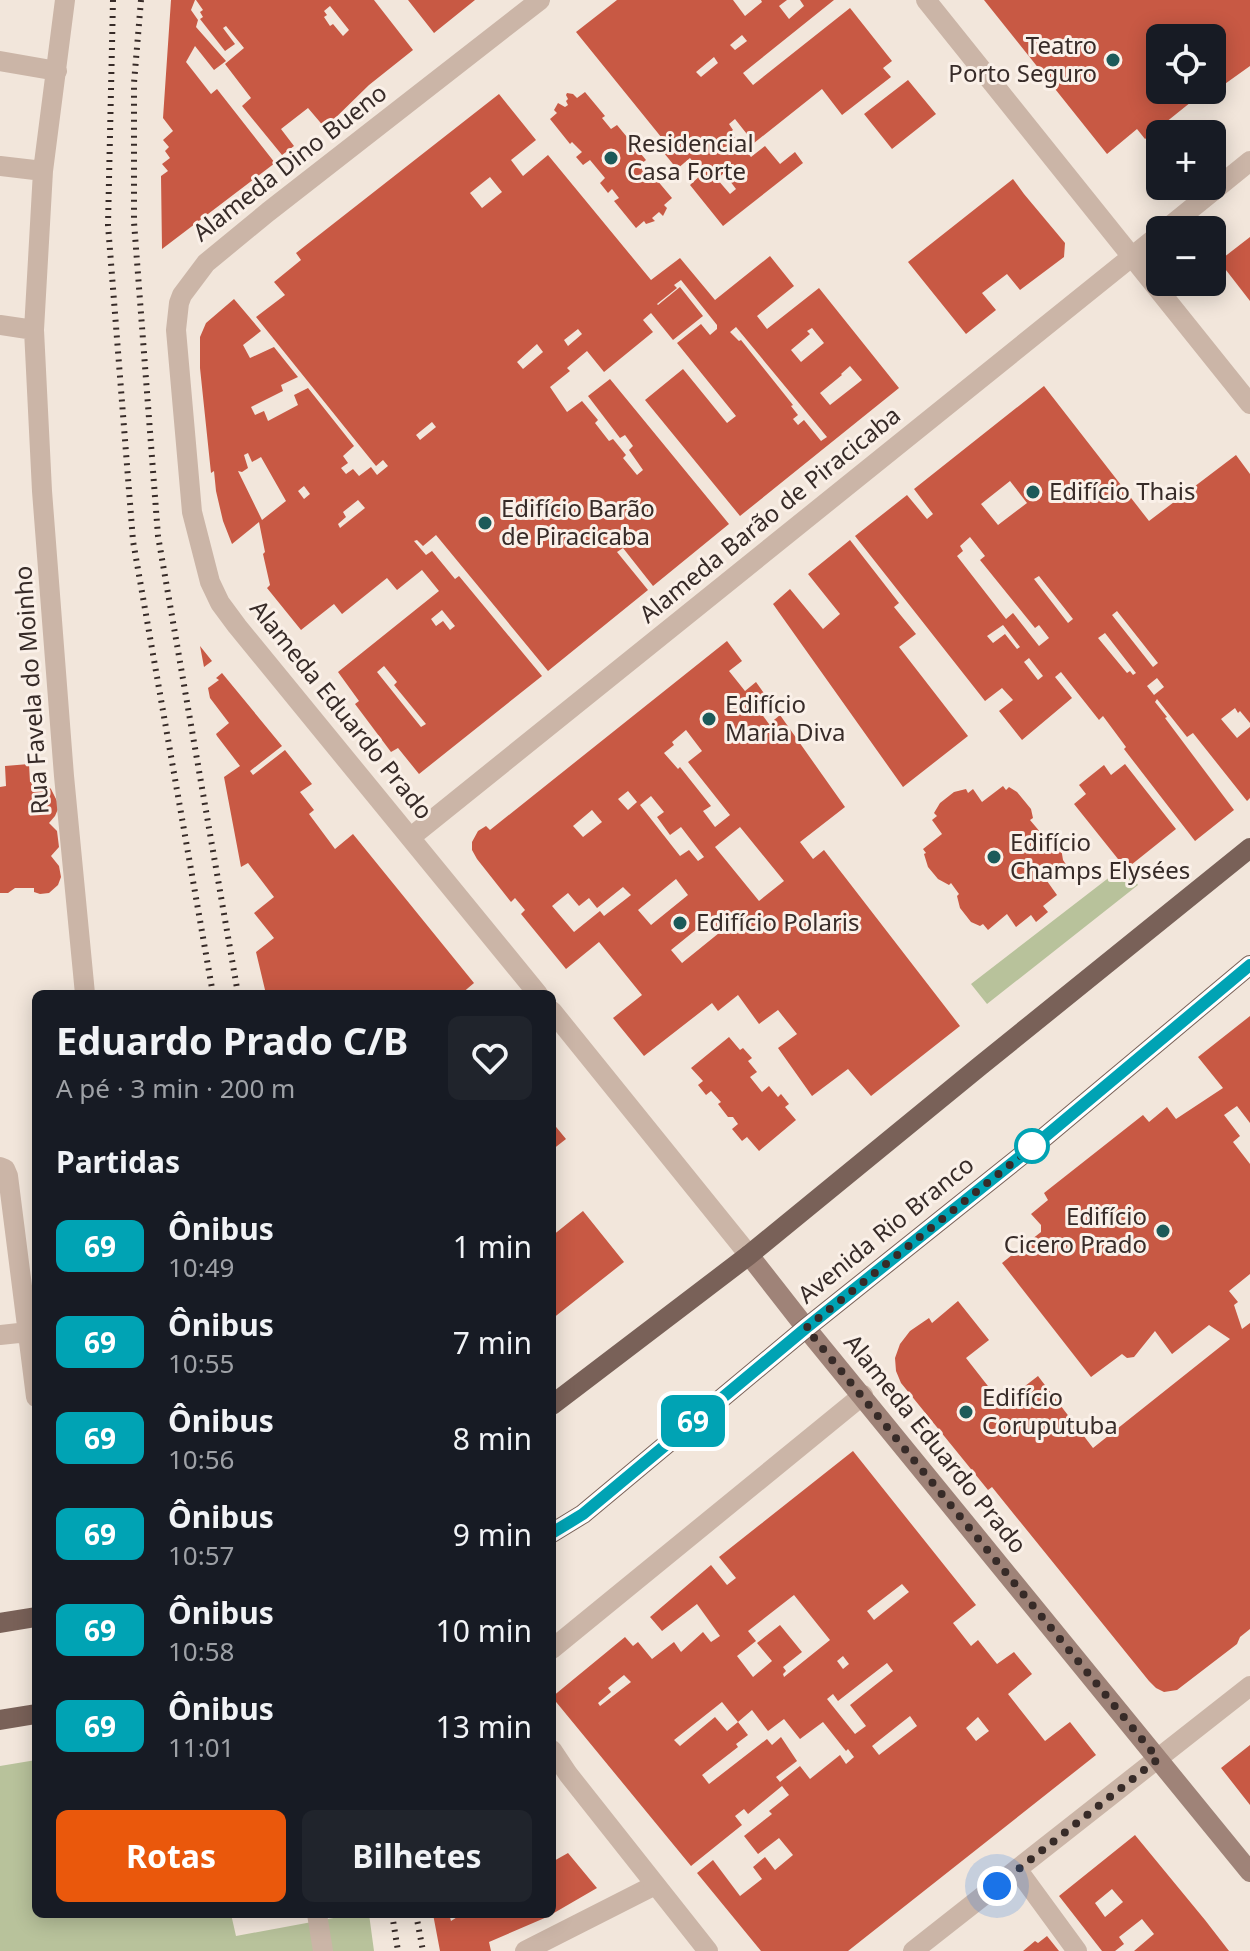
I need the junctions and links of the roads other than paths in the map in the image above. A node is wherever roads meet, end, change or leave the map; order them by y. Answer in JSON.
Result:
{"nodes":[{"id":1,"x":65,"y":0,"type":"edge"},
{"id":2,"x":540,"y":0,"type":"edge"},
{"id":3,"x":926,"y":0,"type":"edge"},
{"id":4,"x":0,"y":61,"type":"edge"},
{"id":5,"x":57,"y":71,"type":"junction"},
{"id":6,"x":1250,"y":161,"type":"edge"},
{"id":7,"x":0,"y":166,"type":"edge"},
{"id":8,"x":43,"y":171,"type":"junction"},
{"id":9,"x":1182,"y":216,"type":"edge"},
{"id":10,"x":1146,"y":246,"type":"edge"},
{"id":11,"x":1133,"y":257,"type":"junction"},
{"id":12,"x":0,"y":325,"type":"edge"},
{"id":13,"x":34,"y":330,"type":"junction"},
{"id":14,"x":1250,"y":404,"type":"edge"},
{"id":15,"x":184,"y":423,"type":"joint"},
{"id":16,"x":411,"y":837,"type":"junction"},
{"id":17,"x":1250,"y":848,"type":"edge"},
{"id":18,"x":1250,"y":965,"type":"edge"},
{"id":19,"x":85,"y":990,"type":"edge"},
{"id":20,"x":535,"y":990,"type":"edge"},
{"id":21,"x":556,"y":1016,"type":"edge"},
{"id":22,"x":0,"y":1167,"type":"edge"},
{"id":23,"x":749,"y":1255,"type":"junction"},
{"id":24,"x":806,"y":1328,"type":"junction"},
{"id":25,"x":28,"y":1332,"type":"junction"},
{"id":26,"x":0,"y":1335,"type":"edge"},
{"id":27,"x":32,"y":1364,"type":"edge"},
{"id":28,"x":863,"y":1395,"type":"junction"},
{"id":29,"x":556,"y":1402,"type":"edge"},
{"id":30,"x":556,"y":1531,"type":"edge"},
{"id":31,"x":32,"y":1618,"type":"edge"},
{"id":32,"x":0,"y":1623,"type":"edge"},
{"id":33,"x":556,"y":1646,"type":"edge"},
{"id":34,"x":1250,"y":1686,"type":"edge"},
{"id":35,"x":32,"y":1715,"type":"edge"},
{"id":36,"x":0,"y":1720,"type":"edge"},
{"id":37,"x":556,"y":1756,"type":"edge"},
{"id":38,"x":1158,"y":1759,"type":"junction"},
{"id":39,"x":1017,"y":1869,"type":"junction"},
{"id":40,"x":1250,"y":1872,"type":"edge"},
{"id":41,"x":655,"y":1885,"type":"junction"},
{"id":42,"x":318,"y":1918,"type":"edge"},
{"id":43,"x":323,"y":1951,"type":"edge"},
{"id":44,"x":525,"y":1951,"type":"edge"},
{"id":45,"x":708,"y":1951,"type":"edge"},
{"id":46,"x":913,"y":1951,"type":"edge"},
{"id":47,"x":1077,"y":1951,"type":"edge"}],
"edges":[{"from":1,"to":5,"type":"street","name":"Rua Favela do Moinho"},
{"from":2,"to":15,"type":"street","name":"Alameda Dino Bueno"},
{"from":3,"to":11,"type":"street"},
{"from":4,"to":5,"type":"street"},
{"from":5,"to":8,"type":"street","name":"Rua Favela do Moinho"},
{"from":6,"to":9,"type":"street"},
{"from":7,"to":8,"type":"street"},
{"from":8,"to":13,"type":"street","name":"Rua Favela do Moinho"},
{"from":10,"to":11,"type":"street","name":"Alameda Barão de Piracicaba"},
{"from":11,"to":14,"type":"street"},
{"from":11,"to":16,"type":"street","name":"Alameda Barão de Piracicaba"},
{"from":12,"to":13,"type":"street"},
{"from":13,"to":19,"type":"street","name":"Rua Favela do Moinho"},
{"from":15,"to":16,"type":"street","name":"Alameda Eduardo Prado"},
{"from":16,"to":20,"type":"street","name":"Alameda Eduardo Prado"},
{"from":17,"to":23,"type":"main road"},
{"from":18,"to":24,"type":"main road","name":"Avenida Rio Branco"},
{"from":21,"to":23,"type":"street","name":"Alameda Eduardo Prado"},
{"from":22,"to":25,"type":"street"},
{"from":23,"to":24,"type":"main road","name":"Alameda Eduardo Prado"},
{"from":23,"to":29,"type":"main road"},
{"from":24,"to":28,"type":"main road","name":"Alameda Eduardo Prado"},
{"from":24,"to":30,"type":"main road","name":"Avenida Rio Branco"},
{"from":25,"to":26,"type":"street"},
{"from":25,"to":27,"type":"street"},
{"from":28,"to":33,"type":"street"},
{"from":28,"to":38,"type":"main road","name":"Alameda Eduardo Prado"},
{"from":31,"to":32,"type":"main road"},
{"from":34,"to":38,"type":"street"},
{"from":35,"to":36,"type":"main road"},
{"from":37,"to":41,"type":"street"},
{"from":38,"to":39,"type":"street"},
{"from":38,"to":40,"type":"main road","name":"Alameda Eduardo Prado"},
{"from":39,"to":46,"type":"street"},
{"from":39,"to":47,"type":"street"},
{"from":41,"to":44,"type":"street"},
{"from":41,"to":45,"type":"street"},
{"from":42,"to":43,"type":"street"}]}
